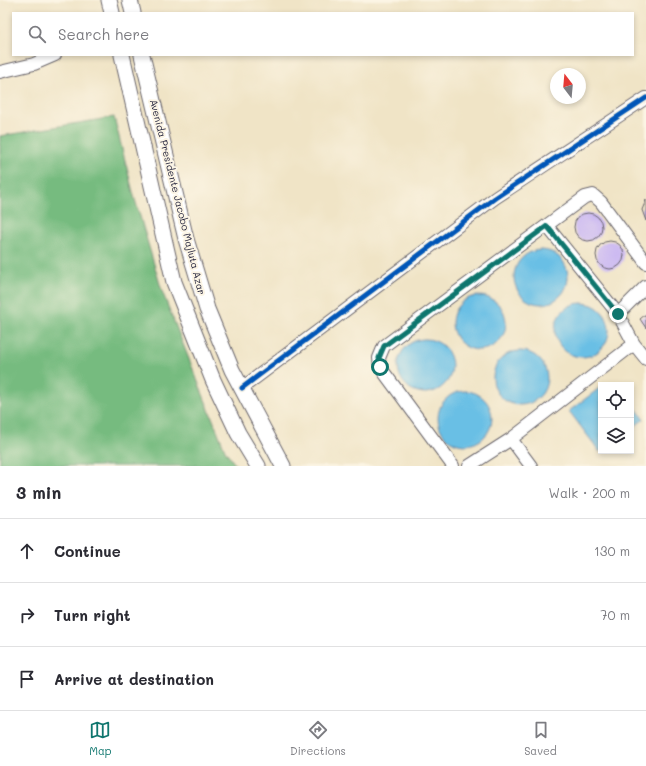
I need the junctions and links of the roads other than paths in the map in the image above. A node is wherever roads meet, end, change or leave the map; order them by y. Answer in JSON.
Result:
{"nodes":[{"id":1,"x":109,"y":0,"type":"edge"},
{"id":2,"x":130,"y":0,"type":"edge"},
{"id":3,"x":112,"y":12,"type":"edge"},
{"id":4,"x":133,"y":12,"type":"edge"},
{"id":5,"x":53,"y":56,"type":"edge"},
{"id":6,"x":122,"y":56,"type":"edge"},
{"id":7,"x":142,"y":56,"type":"edge"},
{"id":8,"x":0,"y":72,"type":"edge"},
{"id":9,"x":646,"y":98,"type":"edge"},
{"id":10,"x":547,"y":226,"type":"junction"},
{"id":11,"x":646,"y":263,"type":"edge"},
{"id":12,"x":646,"y":286,"type":"edge"},
{"id":13,"x":618,"y":314,"type":"junction"},
{"id":14,"x":634,"y":344,"type":"junction"},
{"id":15,"x":646,"y":359,"type":"edge"},
{"id":16,"x":242,"y":388,"type":"junction"},
{"id":17,"x":511,"y":439,"type":"junction"},
{"id":18,"x":258,"y":466,"type":"edge"},
{"id":19,"x":283,"y":466,"type":"edge"},
{"id":20,"x":454,"y":466,"type":"edge"},
{"id":21,"x":469,"y":466,"type":"edge"},
{"id":22,"x":531,"y":466,"type":"edge"}],
"edges":[{"from":1,"to":3,"type":"main road"},
{"from":2,"to":4,"type":"main road"},
{"from":5,"to":8,"type":"street"},
{"from":6,"to":18,"type":"main road"},
{"from":7,"to":16,"type":"main road","name":"Avenida Presidente Jacobo Majluta Azar"},
{"from":9,"to":16,"type":"street"},
{"from":10,"to":11,"type":"street"},
{"from":10,"to":13,"type":"street"},
{"from":10,"to":20,"type":"street"},
{"from":12,"to":13,"type":"street"},
{"from":13,"to":14,"type":"street"},
{"from":14,"to":15,"type":"street"},
{"from":14,"to":17,"type":"street"},
{"from":16,"to":19,"type":"main road","name":"Avenida Presidente Jacobo Majluta Azar"},
{"from":17,"to":21,"type":"street"},
{"from":17,"to":22,"type":"street"}]}
